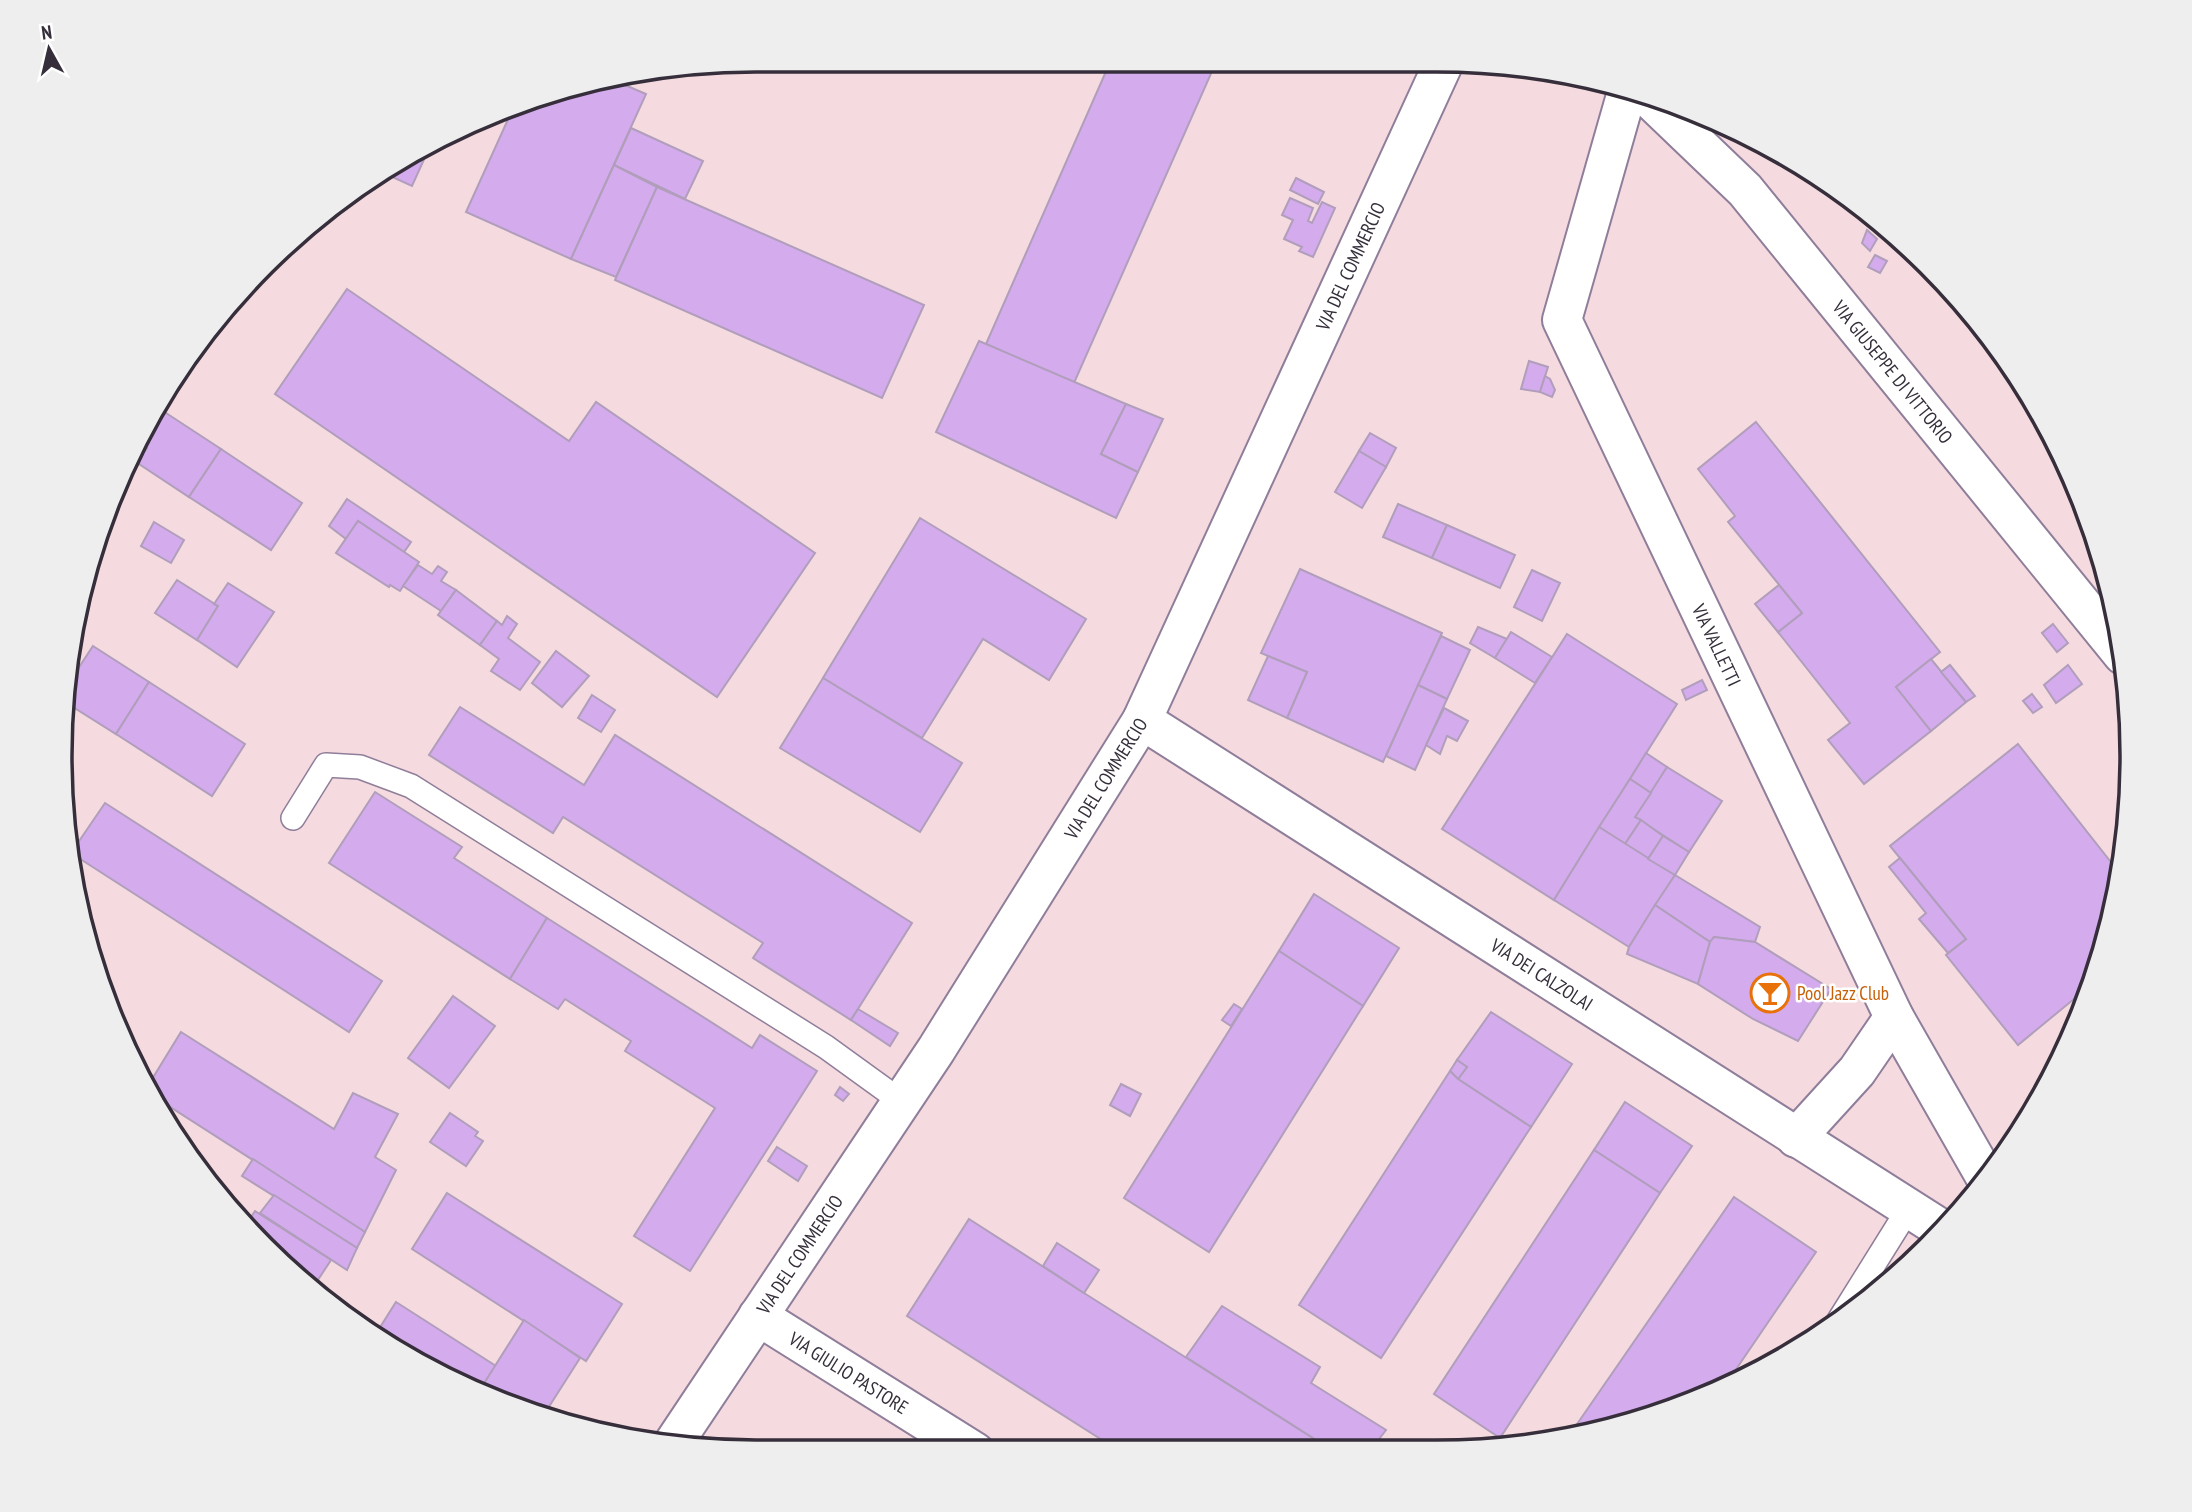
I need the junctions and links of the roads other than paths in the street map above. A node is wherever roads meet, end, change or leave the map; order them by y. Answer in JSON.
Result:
{"nodes":[{"id":1,"x":1439,"y":72,"type":"edge"},
{"id":2,"x":1625,"y":99,"type":"edge"},
{"id":3,"x":1662,"y":110,"type":"edge"},
{"id":4,"x":2109,"y":638,"type":"edge"},
{"id":5,"x":1142,"y":720,"type":"junction"},
{"id":6,"x":293,"y":818,"type":"dead end"},
{"id":7,"x":1894,"y":1017,"type":"junction"},
{"id":8,"x":902,"y":1102,"type":"junction"},
{"id":9,"x":1796,"y":1138,"type":"junction"},
{"id":10,"x":1981,"y":1170,"type":"edge"},
{"id":11,"x":1909,"y":1208,"type":"junction"},
{"id":12,"x":1934,"y":1224,"type":"edge"},
{"id":13,"x":1852,"y":1300,"type":"edge"},
{"id":14,"x":758,"y":1316,"type":"junction"},
{"id":15,"x":679,"y":1435,"type":"edge"},
{"id":16,"x":956,"y":1440,"type":"edge"}],
"edges":[{"from":1,"to":5,"type":"street","name":"VIA DEL COMMERCIO"},
{"from":2,"to":7,"type":"street","name":"VIA VALLETTI"},
{"from":3,"to":4,"type":"street","name":"VIA GIUSEPPE DI VITTORIO"},
{"from":5,"to":8,"type":"street","name":"VIA DEL COMMERCIO"},
{"from":5,"to":9,"type":"street","name":"VIA DEI CALZOLAI"},
{"from":6,"to":8,"type":"lane"},
{"from":7,"to":9,"type":"street"},
{"from":7,"to":10,"type":"street","name":"VIA VALLETTI"},
{"from":8,"to":14,"type":"street","name":"VIA DEL COMMERCIO"},
{"from":9,"to":11,"type":"street","name":"VIA DEI CALZOLAI"},
{"from":11,"to":12,"type":"street","name":"VIA DEI CALZOLAI"},
{"from":11,"to":13,"type":"lane"},
{"from":14,"to":15,"type":"street","name":"VIA DEL COMMERCIO"},
{"from":14,"to":16,"type":"street","name":"VIA GIULIO PASTORE"}]}
